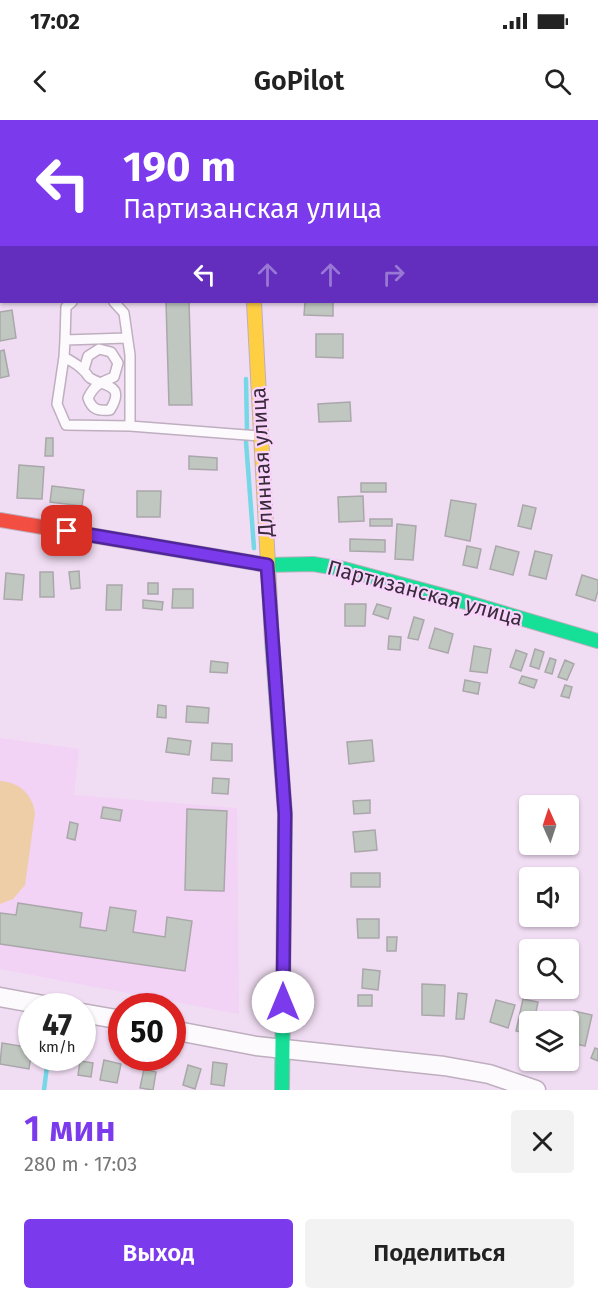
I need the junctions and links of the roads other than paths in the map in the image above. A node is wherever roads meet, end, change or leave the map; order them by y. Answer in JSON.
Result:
{"nodes":[{"id":1,"x":71,"y":303,"type":"edge"},
{"id":2,"x":115,"y":303,"type":"edge"},
{"id":3,"x":254,"y":303,"type":"edge"},
{"id":4,"x":128,"y":338,"type":"junction"},
{"id":5,"x":65,"y":340,"type":"junction"},
{"id":6,"x":64,"y":357,"type":"junction"},
{"id":7,"x":84,"y":369,"type":"junction"},
{"id":8,"x":130,"y":426,"type":"junction"},
{"id":9,"x":262,"y":436,"type":"junction"},
{"id":10,"x":0,"y":520,"type":"edge"},
{"id":11,"x":267,"y":565,"type":"junction"},
{"id":12,"x":598,"y":641,"type":"edge"},
{"id":13,"x":0,"y":997,"type":"edge"},
{"id":14,"x":18,"y":1000,"type":"edge"},
{"id":15,"x":186,"y":1033,"type":"edge"},
{"id":16,"x":283,"y":1049,"type":"junction"},
{"id":17,"x":282,"y":1090,"type":"edge"},
{"id":18,"x":536,"y":1090,"type":"edge"}],
"edges":[{"from":1,"to":5,"type":"lane"},
{"from":2,"to":4,"type":"lane"},
{"from":3,"to":9,"type":"main road","name":"Длинная улица"},
{"from":4,"to":5,"type":"lane"},
{"from":4,"to":8,"type":"lane"},
{"from":5,"to":6,"type":"lane"},
{"from":6,"to":7,"type":"lane"},
{"from":6,"to":8,"type":"lane"},
{"from":7,"to":7,"type":"lane"},
{"from":8,"to":9,"type":"lane"},
{"from":9,"to":11,"type":"main road","name":"Длинная улица"},
{"from":10,"to":11,"type":"main road","name":"Партизанская улица"},
{"from":11,"to":12,"type":"main road","name":"Партизанская улица"},
{"from":11,"to":16,"type":"main road","name":"Длинная улица"},
{"from":13,"to":14,"type":"street"},
{"from":15,"to":16,"type":"street"},
{"from":16,"to":17,"type":"main road","name":"Длинная улица"},
{"from":16,"to":18,"type":"street"}]}
